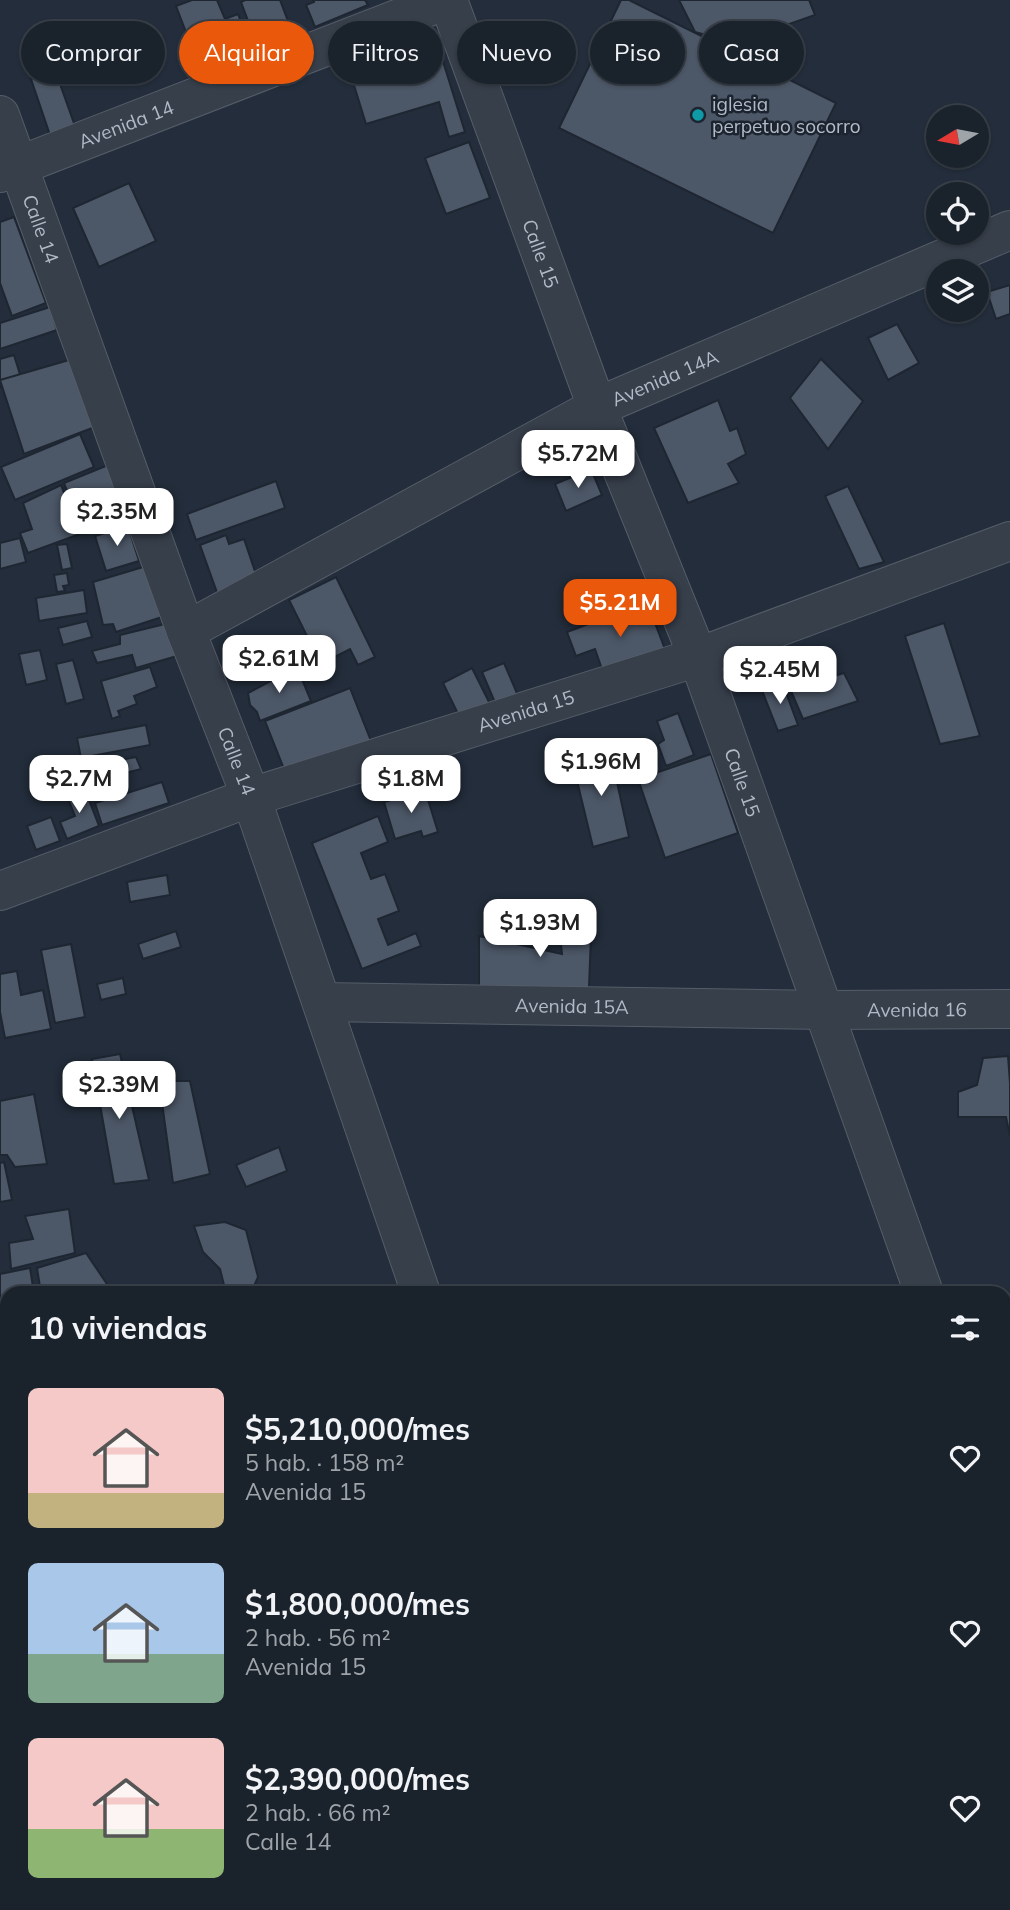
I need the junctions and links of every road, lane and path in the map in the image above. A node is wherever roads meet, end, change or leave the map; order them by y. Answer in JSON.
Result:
{"nodes":[{"id":1,"x":447,"y":0,"type":"edge"},
{"id":2,"x":0,"y":115,"type":"edge"},
{"id":3,"x":9,"y":169,"type":"edge"},
{"id":4,"x":1010,"y":230,"type":"edge"},
{"id":5,"x":597,"y":407,"type":"junction"},
{"id":6,"x":1010,"y":541,"type":"edge"},
{"id":7,"x":186,"y":631,"type":"junction"},
{"id":8,"x":698,"y":657,"type":"junction"},
{"id":9,"x":251,"y":797,"type":"junction"},
{"id":10,"x":0,"y":891,"type":"edge"},
{"id":11,"x":322,"y":1002,"type":"junction"},
{"id":12,"x":1010,"y":1009,"type":"edge"},
{"id":13,"x":824,"y":1010,"type":"junction"},
{"id":14,"x":419,"y":1286,"type":"edge"},
{"id":15,"x":922,"y":1286,"type":"edge"}],
"edges":[{"from":1,"to":3,"type":"street","name":"Avenida 14"},
{"from":1,"to":5,"type":"street","name":"Calle 15"},
{"from":2,"to":3,"type":"street","name":"Calle 14"},
{"from":3,"to":7,"type":"street","name":"Calle 14"},
{"from":4,"to":5,"type":"street","name":"Avenida 14A"},
{"from":5,"to":7,"type":"street","name":"Avenida 14A"},
{"from":5,"to":8,"type":"street","name":"Calle 15"},
{"from":6,"to":8,"type":"street","name":"Avenida 15"},
{"from":7,"to":9,"type":"street","name":"Calle 14"},
{"from":8,"to":9,"type":"street","name":"Avenida 15"},
{"from":8,"to":13,"type":"street","name":"Calle 15"},
{"from":9,"to":10,"type":"street","name":"Avenida 15"},
{"from":9,"to":11,"type":"street","name":"Calle 14"},
{"from":11,"to":13,"type":"street","name":"Avenida 15A"},
{"from":11,"to":14,"type":"street","name":"Calle 14"},
{"from":12,"to":13,"type":"street","name":"Avenida 16"},
{"from":13,"to":15,"type":"street","name":"Calle 15"}]}
